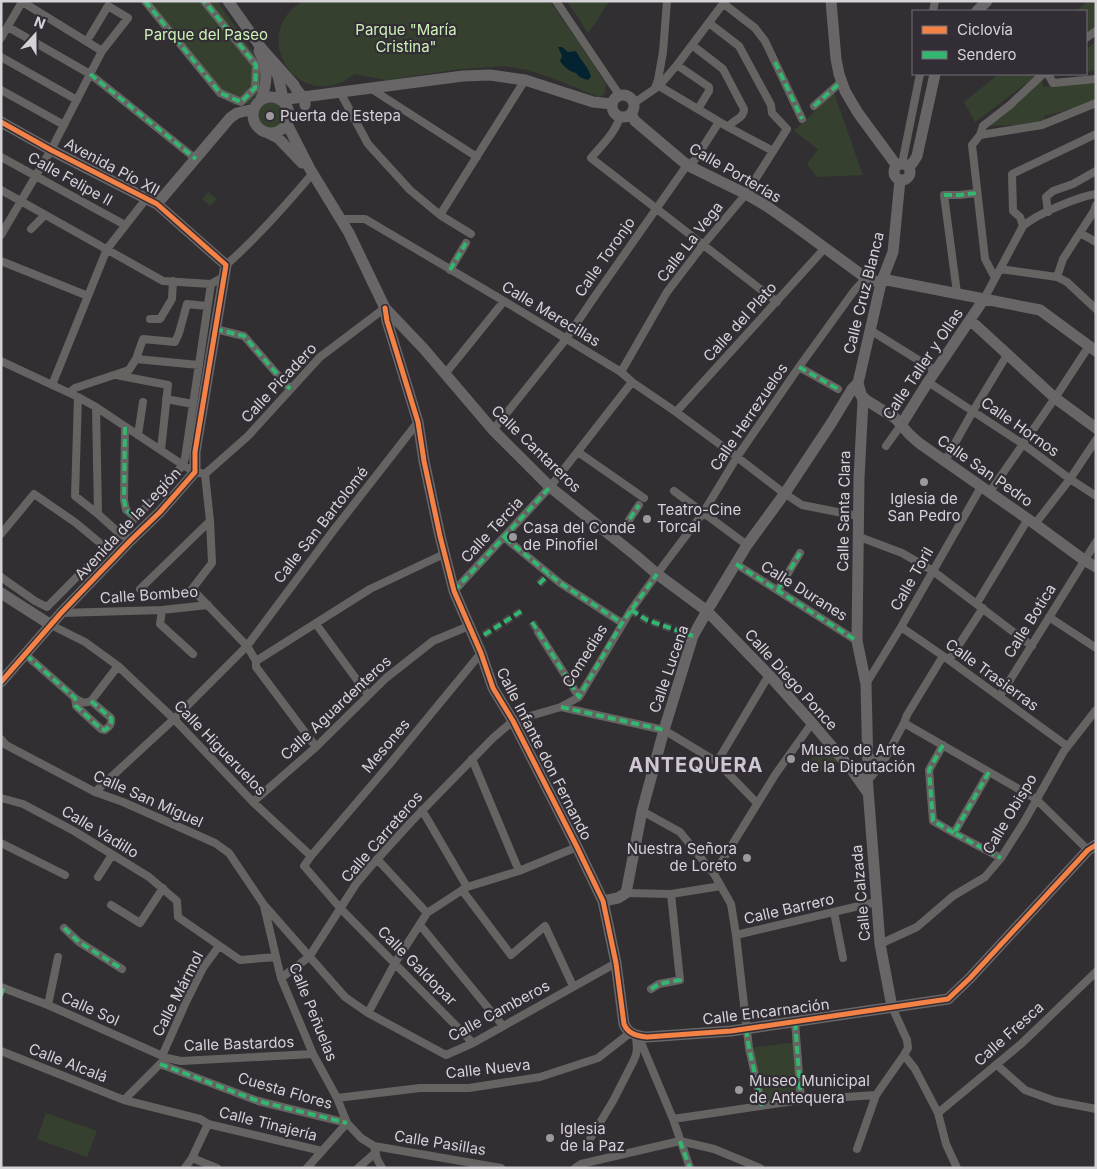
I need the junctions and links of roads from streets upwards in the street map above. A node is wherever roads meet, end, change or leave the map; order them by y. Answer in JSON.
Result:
{"nodes":[{"id":1,"x":145,"y":1,"type":"edge"},
{"id":2,"x":204,"y":1,"type":"edge"},
{"id":3,"x":228,"y":1,"type":"edge"},
{"id":4,"x":556,"y":1,"type":"edge"},
{"id":5,"x":668,"y":1,"type":"edge"},
{"id":6,"x":831,"y":1,"type":"edge"},
{"id":7,"x":987,"y":1,"type":"edge"},
{"id":8,"x":21,"y":2,"type":"edge"},
{"id":9,"x":724,"y":2,"type":"edge"},
{"id":10,"x":978,"y":10,"type":"edge"},
{"id":11,"x":709,"y":23,"type":"junction"},
{"id":12,"x":8,"y":27,"type":"junction"},
{"id":13,"x":90,"y":36,"type":"dead end"},
{"id":14,"x":252,"y":36,"type":"junction"},
{"id":15,"x":1,"y":38,"type":"edge"},
{"id":16,"x":692,"y":46,"type":"junction"},
{"id":17,"x":102,"y":51,"type":"junction"},
{"id":18,"x":267,"y":55,"type":"junction"},
{"id":19,"x":1,"y":57,"type":"edge"},
{"id":20,"x":677,"y":66,"type":"junction"},
{"id":21,"x":90,"y":74,"type":"junction"},
{"id":22,"x":920,"y":75,"type":"edge"},
{"id":23,"x":935,"y":75,"type":"edge"},
{"id":24,"x":1042,"y":75,"type":"edge"},
{"id":25,"x":1049,"y":75,"type":"edge"},
{"id":26,"x":278,"y":78,"type":"junction"},
{"id":27,"x":1096,"y":79,"type":"edge"},
{"id":28,"x":525,"y":80,"type":"junction"},
{"id":29,"x":841,"y":82,"type":"junction"},
{"id":30,"x":266,"y":83,"type":"junction"},
{"id":31,"x":294,"y":85,"type":"junction"},
{"id":32,"x":370,"y":88,"type":"junction"},
{"id":33,"x":657,"y":88,"type":"junction"},
{"id":34,"x":1,"y":90,"type":"edge"},
{"id":35,"x":340,"y":92,"type":"junction"},
{"id":36,"x":324,"y":94,"type":"junction"},
{"id":37,"x":77,"y":100,"type":"junction"},
{"id":38,"x":616,"y":100,"type":"junction"},
{"id":39,"x":282,"y":101,"type":"junction"},
{"id":40,"x":304,"y":101,"type":"junction"},
{"id":41,"x":633,"y":102,"type":"junction"},
{"id":42,"x":1096,"y":104,"type":"edge"},
{"id":43,"x":257,"y":105,"type":"junction"},
{"id":44,"x":814,"y":106,"type":"dead end"},
{"id":45,"x":698,"y":109,"type":"junction"},
{"id":46,"x":625,"y":116,"type":"junction"},
{"id":47,"x":802,"y":119,"type":"dead end"},
{"id":48,"x":1,"y":122,"type":"edge"},
{"id":49,"x":719,"y":122,"type":"junction"},
{"id":50,"x":287,"y":123,"type":"junction"},
{"id":51,"x":64,"y":125,"type":"junction"},
{"id":52,"x":728,"y":127,"type":"junction"},
{"id":53,"x":268,"y":133,"type":"junction"},
{"id":54,"x":1096,"y":134,"type":"edge"},
{"id":55,"x":980,"y":135,"type":"junction"},
{"id":56,"x":51,"y":150,"type":"junction"},
{"id":57,"x":773,"y":152,"type":"junction"},
{"id":58,"x":1,"y":157,"type":"edge"},
{"id":59,"x":477,"y":157,"type":"junction"},
{"id":60,"x":196,"y":159,"type":"junction"},
{"id":61,"x":687,"y":165,"type":"junction"},
{"id":62,"x":903,"y":166,"type":"junction"},
{"id":63,"x":311,"y":171,"type":"junction"},
{"id":64,"x":1096,"y":171,"type":"edge"},
{"id":65,"x":36,"y":175,"type":"junction"},
{"id":66,"x":1,"y":190,"type":"edge"},
{"id":67,"x":977,"y":193,"type":"junction"},
{"id":68,"x":746,"y":194,"type":"junction"},
{"id":69,"x":1096,"y":194,"type":"edge"},
{"id":70,"x":146,"y":199,"type":"junction"},
{"id":71,"x":20,"y":201,"type":"junction"},
{"id":72,"x":157,"y":204,"type":"junction"},
{"id":73,"x":1096,"y":205,"type":"edge"},
{"id":74,"x":656,"y":208,"type":"junction"},
{"id":75,"x":1048,"y":212,"type":"junction"},
{"id":76,"x":45,"y":215,"type":"junction"},
{"id":77,"x":440,"y":215,"type":"junction"},
{"id":78,"x":341,"y":219,"type":"junction"},
{"id":79,"x":125,"y":225,"type":"junction"},
{"id":80,"x":1023,"y":226,"type":"junction"},
{"id":81,"x":31,"y":229,"type":"dead end"},
{"id":82,"x":1080,"y":233,"type":"junction"},
{"id":83,"x":471,"y":234,"type":"dead end"},
{"id":84,"x":1,"y":235,"type":"edge"},
{"id":85,"x":1096,"y":242,"type":"edge"},
{"id":86,"x":466,"y":243,"type":"dead end"},
{"id":87,"x":703,"y":245,"type":"junction"},
{"id":88,"x":107,"y":249,"type":"junction"},
{"id":89,"x":824,"y":249,"type":"junction"},
{"id":90,"x":1,"y":261,"type":"edge"},
{"id":91,"x":1000,"y":269,"type":"junction"},
{"id":92,"x":226,"y":270,"type":"junction"},
{"id":93,"x":450,"y":270,"type":"junction"},
{"id":94,"x":1057,"y":277,"type":"junction"},
{"id":95,"x":866,"y":278,"type":"junction"},
{"id":96,"x":995,"y":278,"type":"junction"},
{"id":97,"x":173,"y":281,"type":"junction"},
{"id":98,"x":881,"y":281,"type":"junction"},
{"id":99,"x":211,"y":284,"type":"junction"},
{"id":100,"x":957,"y":293,"type":"junction"},
{"id":101,"x":88,"y":296,"type":"junction"},
{"id":102,"x":172,"y":299,"type":"junction"},
{"id":103,"x":984,"y":299,"type":"junction"},
{"id":104,"x":504,"y":301,"type":"junction"},
{"id":105,"x":777,"y":302,"type":"junction"},
{"id":106,"x":187,"y":304,"type":"junction"},
{"id":107,"x":207,"y":306,"type":"junction"},
{"id":108,"x":385,"y":308,"type":"junction"},
{"id":109,"x":1096,"y":308,"type":"edge"},
{"id":110,"x":150,"y":319,"type":"dead end"},
{"id":111,"x":970,"y":320,"type":"junction"},
{"id":112,"x":215,"y":329,"type":"junction"},
{"id":113,"x":870,"y":330,"type":"junction"},
{"id":114,"x":566,"y":339,"type":"junction"},
{"id":115,"x":1092,"y":349,"type":"edge"},
{"id":116,"x":1007,"y":355,"type":"junction"},
{"id":117,"x":136,"y":359,"type":"junction"},
{"id":118,"x":1,"y":361,"type":"edge"},
{"id":119,"x":199,"y":365,"type":"junction"},
{"id":120,"x":799,"y":367,"type":"junction"},
{"id":121,"x":936,"y":371,"type":"junction"},
{"id":122,"x":621,"y":372,"type":"junction"},
{"id":123,"x":445,"y":374,"type":"junction"},
{"id":124,"x":114,"y":375,"type":"junction"},
{"id":125,"x":632,"y":382,"type":"junction"},
{"id":126,"x":928,"y":382,"type":"junction"},
{"id":127,"x":52,"y":385,"type":"junction"},
{"id":128,"x":290,"y":389,"type":"junction"},
{"id":129,"x":838,"y":389,"type":"dead end"},
{"id":130,"x":857,"y":390,"type":"junction"},
{"id":131,"x":74,"y":395,"type":"junction"},
{"id":132,"x":1055,"y":398,"type":"junction"},
{"id":133,"x":166,"y":399,"type":"junction"},
{"id":134,"x":143,"y":402,"type":"dead end"},
{"id":135,"x":193,"y":404,"type":"junction"},
{"id":136,"x":96,"y":407,"type":"junction"},
{"id":137,"x":973,"y":411,"type":"junction"},
{"id":138,"x":676,"y":412,"type":"junction"},
{"id":139,"x":418,"y":422,"type":"junction"},
{"id":140,"x":901,"y":425,"type":"junction"},
{"id":141,"x":125,"y":426,"type":"junction"},
{"id":142,"x":1096,"y":428,"type":"edge"},
{"id":143,"x":493,"y":430,"type":"junction"},
{"id":144,"x":138,"y":435,"type":"junction"},
{"id":145,"x":1096,"y":440,"type":"edge"},
{"id":146,"x":1023,"y":444,"type":"junction"},
{"id":147,"x":886,"y":446,"type":"dead end"},
{"id":148,"x":161,"y":450,"type":"junction"},
{"id":149,"x":578,"y":452,"type":"junction"},
{"id":150,"x":737,"y":457,"type":"junction"},
{"id":151,"x":945,"y":461,"type":"junction"},
{"id":152,"x":182,"y":465,"type":"junction"},
{"id":153,"x":200,"y":473,"type":"junction"},
{"id":154,"x":1070,"y":479,"type":"junction"},
{"id":155,"x":550,"y":487,"type":"junction"},
{"id":156,"x":985,"y":490,"type":"junction"},
{"id":157,"x":674,"y":491,"type":"dead end"},
{"id":158,"x":785,"y":493,"type":"junction"},
{"id":159,"x":1096,"y":496,"type":"edge"},
{"id":160,"x":703,"y":513,"type":"junction"},
{"id":161,"x":98,"y":514,"type":"junction"},
{"id":162,"x":858,"y":516,"type":"junction"},
{"id":163,"x":136,"y":518,"type":"junction"},
{"id":164,"x":210,"y":521,"type":"junction"},
{"id":165,"x":1032,"y":522,"type":"junction"},
{"id":166,"x":623,"y":529,"type":"dead end"},
{"id":167,"x":1,"y":534,"type":"edge"},
{"id":168,"x":120,"y":534,"type":"junction"},
{"id":169,"x":858,"y":536,"type":"junction"},
{"id":170,"x":505,"y":538,"type":"junction"},
{"id":171,"x":131,"y":540,"type":"junction"},
{"id":172,"x":1096,"y":542,"type":"edge"},
{"id":173,"x":747,"y":545,"type":"junction"},
{"id":174,"x":106,"y":548,"type":"junction"},
{"id":175,"x":800,"y":553,"type":"dead end"},
{"id":176,"x":444,"y":554,"type":"junction"},
{"id":177,"x":1084,"y":560,"type":"junction"},
{"id":178,"x":736,"y":564,"type":"junction"},
{"id":179,"x":1096,"y":567,"type":"edge"},
{"id":180,"x":933,"y":571,"type":"junction"},
{"id":181,"x":657,"y":574,"type":"junction"},
{"id":182,"x":1,"y":577,"type":"edge"},
{"id":183,"x":140,"y":589,"type":"dead end"},
{"id":184,"x":778,"y":590,"type":"junction"},
{"id":185,"x":454,"y":592,"type":"junction"},
{"id":186,"x":1,"y":593,"type":"edge"},
{"id":187,"x":208,"y":604,"type":"junction"},
{"id":188,"x":980,"y":606,"type":"junction"},
{"id":189,"x":162,"y":610,"type":"junction"},
{"id":190,"x":707,"y":611,"type":"junction"},
{"id":191,"x":61,"y":613,"type":"junction"},
{"id":192,"x":1050,"y":617,"type":"junction"},
{"id":193,"x":622,"y":623,"type":"junction"},
{"id":194,"x":316,"y":624,"type":"junction"},
{"id":195,"x":51,"y":625,"type":"junction"},
{"id":196,"x":469,"y":626,"type":"junction"},
{"id":197,"x":901,"y":627,"type":"junction"},
{"id":198,"x":538,"y":632,"type":"tunnel mouth"},
{"id":199,"x":857,"y":641,"type":"junction"},
{"id":200,"x":246,"y":646,"type":"junction"},
{"id":201,"x":1032,"y":646,"type":"junction"},
{"id":202,"x":1096,"y":648,"type":"edge"},
{"id":203,"x":481,"y":653,"type":"junction"},
{"id":204,"x":193,"y":654,"type":"dead end"},
{"id":205,"x":26,"y":655,"type":"junction"},
{"id":206,"x":946,"y":658,"type":"junction"},
{"id":207,"x":256,"y":661,"type":"junction"},
{"id":208,"x":118,"y":666,"type":"junction"},
{"id":209,"x":769,"y":675,"type":"junction"},
{"id":210,"x":3,"y":676,"type":"edge"},
{"id":211,"x":866,"y":684,"type":"junction"},
{"id":212,"x":368,"y":696,"type":"junction"},
{"id":213,"x":1000,"y":696,"type":"junction"},
{"id":214,"x":579,"y":697,"type":"junction"},
{"id":215,"x":75,"y":698,"type":"junction"},
{"id":216,"x":91,"y":700,"type":"junction"},
{"id":217,"x":561,"y":706,"type":"junction"},
{"id":218,"x":1096,"y":710,"type":"edge"},
{"id":219,"x":174,"y":719,"type":"junction"},
{"id":220,"x":513,"y":721,"type":"junction"},
{"id":221,"x":812,"y":723,"type":"junction"},
{"id":222,"x":904,"y":723,"type":"junction"},
{"id":223,"x":664,"y":730,"type":"junction"},
{"id":224,"x":3,"y":744,"type":"edge"},
{"id":225,"x":943,"y":746,"type":"junction"},
{"id":226,"x":1067,"y":746,"type":"junction"},
{"id":227,"x":316,"y":747,"type":"junction"},
{"id":228,"x":867,"y":754,"type":"junction"},
{"id":229,"x":472,"y":759,"type":"junction"},
{"id":230,"x":882,"y":760,"type":"junction"},
{"id":231,"x":717,"y":762,"type":"junction"},
{"id":232,"x":852,"y":770,"type":"junction"},
{"id":233,"x":989,"y":772,"type":"junction"},
{"id":234,"x":867,"y":776,"type":"junction"},
{"id":235,"x":95,"y":792,"type":"junction"},
{"id":236,"x":868,"y":793,"type":"junction"},
{"id":237,"x":1,"y":798,"type":"edge"},
{"id":238,"x":1036,"y":799,"type":"junction"},
{"id":239,"x":253,"y":802,"type":"junction"},
{"id":240,"x":757,"y":803,"type":"junction"},
{"id":241,"x":422,"y":810,"type":"junction"},
{"id":242,"x":642,"y":811,"type":"junction"},
{"id":243,"x":954,"y":833,"type":"junction"},
{"id":244,"x":1,"y":843,"type":"edge"},
{"id":245,"x":578,"y":848,"type":"junction"},
{"id":246,"x":1092,"y":848,"type":"edge"},
{"id":247,"x":112,"y":855,"type":"junction"},
{"id":248,"x":311,"y":856,"type":"junction"},
{"id":249,"x":1001,"y":858,"type":"junction"},
{"id":250,"x":377,"y":859,"type":"junction"},
{"id":251,"x":519,"y":871,"type":"junction"},
{"id":252,"x":714,"y":874,"type":"junction"},
{"id":253,"x":65,"y":875,"type":"dead end"},
{"id":254,"x":98,"y":877,"type":"dead end"},
{"id":255,"x":720,"y":886,"type":"junction"},
{"id":256,"x":163,"y":888,"type":"junction"},
{"id":257,"x":465,"y":889,"type":"junction"},
{"id":258,"x":626,"y":893,"type":"junction"},
{"id":259,"x":671,"y":894,"type":"junction"},
{"id":260,"x":603,"y":901,"type":"junction"},
{"id":261,"x":876,"y":902,"type":"junction"},
{"id":262,"x":111,"y":904,"type":"dead end"},
{"id":263,"x":264,"y":905,"type":"junction"},
{"id":264,"x":341,"y":909,"type":"junction"},
{"id":265,"x":834,"y":912,"type":"junction"},
{"id":266,"x":427,"y":913,"type":"junction"},
{"id":267,"x":420,"y":925,"type":"junction"},
{"id":268,"x":64,"y":928,"type":"dead end"},
{"id":269,"x":736,"y":935,"type":"junction"},
{"id":270,"x":880,"y":944,"type":"junction"},
{"id":271,"x":219,"y":946,"type":"junction"},
{"id":272,"x":58,"y":957,"type":"dead end"},
{"id":273,"x":276,"y":957,"type":"junction"},
{"id":274,"x":309,"y":957,"type":"junction"},
{"id":275,"x":843,"y":958,"type":"dead end"},
{"id":276,"x":395,"y":963,"type":"junction"},
{"id":277,"x":616,"y":963,"type":"junction"},
{"id":278,"x":122,"y":969,"type":"dead end"},
{"id":279,"x":1096,"y":972,"type":"edge"},
{"id":280,"x":281,"y":978,"type":"junction"},
{"id":281,"x":573,"y":986,"type":"junction"},
{"id":282,"x":651,"y":989,"type":"dead end"},
{"id":283,"x":2,"y":990,"type":"edge"},
{"id":284,"x":48,"y":1005,"type":"junction"},
{"id":285,"x":892,"y":1007,"type":"junction"},
{"id":286,"x":368,"y":1013,"type":"junction"},
{"id":287,"x":795,"y":1022,"type":"junction"},
{"id":288,"x":503,"y":1026,"type":"junction"},
{"id":289,"x":746,"y":1029,"type":"junction"},
{"id":290,"x":637,"y":1036,"type":"junction"},
{"id":291,"x":473,"y":1043,"type":"junction"},
{"id":292,"x":1,"y":1051,"type":"edge"},
{"id":293,"x":313,"y":1054,"type":"junction"},
{"id":294,"x":904,"y":1055,"type":"junction"},
{"id":295,"x":163,"y":1059,"type":"junction"},
{"id":296,"x":997,"y":1065,"type":"junction"},
{"id":297,"x":876,"y":1094,"type":"junction"},
{"id":298,"x":337,"y":1098,"type":"junction"},
{"id":299,"x":124,"y":1100,"type":"junction"},
{"id":300,"x":801,"y":1100,"type":"junction"},
{"id":301,"x":762,"y":1106,"type":"junction"},
{"id":302,"x":1096,"y":1109,"type":"edge"},
{"id":303,"x":938,"y":1113,"type":"junction"},
{"id":304,"x":673,"y":1119,"type":"junction"},
{"id":305,"x":347,"y":1123,"type":"junction"},
{"id":306,"x":208,"y":1124,"type":"junction"},
{"id":307,"x":680,"y":1141,"type":"junction"},
{"id":308,"x":587,"y":1144,"type":"dead end"},
{"id":309,"x":857,"y":1148,"type":"dead end"},
{"id":310,"x":375,"y":1150,"type":"junction"},
{"id":311,"x":322,"y":1152,"type":"junction"},
{"id":312,"x":192,"y":1158,"type":"junction"},
{"id":313,"x":577,"y":1166,"type":"edge"},
{"id":314,"x":185,"y":1168,"type":"edge"},
{"id":315,"x":217,"y":1168,"type":"edge"},
{"id":316,"x":308,"y":1168,"type":"edge"},
{"id":317,"x":358,"y":1168,"type":"edge"},
{"id":318,"x":382,"y":1168,"type":"edge"},
{"id":319,"x":501,"y":1168,"type":"edge"},
{"id":320,"x":690,"y":1168,"type":"edge"},
{"id":321,"x":760,"y":1168,"type":"edge"},
{"id":322,"x":957,"y":1168,"type":"edge"}],
"edges":[{"from":1,"to":2,"type":"street"},
{"from":3,"to":14,"type":"street"},
{"from":4,"to":38,"type":"street"},
{"from":5,"to":33,"type":"street"},
{"from":6,"to":29,"type":"street"},
{"from":7,"to":10,"type":"street"},
{"from":8,"to":12,"type":"street"},
{"from":8,"to":17,"type":"street"},
{"from":9,"to":11,"type":"street"},
{"from":9,"to":47,"type":"street"},
{"from":11,"to":16,"type":"street"},
{"from":11,"to":57,"type":"street","name":"Calle La Vega"},
{"from":12,"to":15,"type":"street"},
{"from":12,"to":21,"type":"street"},
{"from":13,"to":17,"type":"street"},
{"from":14,"to":18,"type":"street"},
{"from":14,"to":30,"type":"street"},
{"from":16,"to":20,"type":"street"},
{"from":16,"to":52,"type":"street"},
{"from":17,"to":21,"type":"street"},
{"from":18,"to":26,"type":"street"},
{"from":18,"to":31,"type":"street"},
{"from":19,"to":37,"type":"street"},
{"from":20,"to":33,"type":"street"},
{"from":20,"to":45,"type":"street"},
{"from":21,"to":37,"type":"street"},
{"from":21,"to":60,"type":"street"},
{"from":22,"to":62,"type":"street"},
{"from":23,"to":62,"type":"street"},
{"from":24,"to":55,"type":"street"},
{"from":25,"to":27,"type":"street"},
{"from":26,"to":30,"type":"street"},
{"from":26,"to":39,"type":"street"},
{"from":28,"to":32,"type":"street"},
{"from":28,"to":38,"type":"street"},
{"from":28,"to":59,"type":"street"},
{"from":29,"to":44,"type":"street"},
{"from":29,"to":62,"type":"street"},
{"from":30,"to":43,"type":"street"},
{"from":31,"to":36,"type":"street"},
{"from":31,"to":40,"type":"street"},
{"from":32,"to":35,"type":"street"},
{"from":32,"to":59,"type":"street"},
{"from":33,"to":41,"type":"street"},
{"from":33,"to":45,"type":"street"},
{"from":34,"to":51,"type":"street"},
{"from":35,"to":36,"type":"street"},
{"from":35,"to":77,"type":"street"},
{"from":36,"to":40,"type":"street"},
{"from":37,"to":51,"type":"street"},
{"from":38,"to":41,"type":"street"},
{"from":38,"to":46,"type":"street"},
{"from":39,"to":40,"type":"street"},
{"from":39,"to":43,"type":"street"},
{"from":39,"to":50,"type":"street"},
{"from":40,"to":50,"type":"street"},
{"from":41,"to":46,"type":"street"},
{"from":42,"to":55,"type":"street"},
{"from":43,"to":53,"type":"street"},
{"from":43,"to":60,"type":"street"},
{"from":45,"to":49,"type":"street"},
{"from":46,"to":61,"type":"street","name":"Calle Porterías"},
{"from":46,"to":74,"type":"street"},
{"from":48,"to":56,"type":"street","name":"Avenida Pío XII"},
{"from":49,"to":52,"type":"street"},
{"from":49,"to":61,"type":"street","name":"Calle Toronjo"},
{"from":50,"to":53,"type":"street"},
{"from":50,"to":63,"type":"street"},
{"from":51,"to":56,"type":"street"},
{"from":52,"to":57,"type":"street"},
{"from":53,"to":63,"type":"street"},
{"from":54,"to":80,"type":"street"},
{"from":55,"to":67,"type":"street"},
{"from":56,"to":65,"type":"street"},
{"from":56,"to":70,"type":"street","name":"Avenida Pío XII"},
{"from":57,"to":68,"type":"street","name":"Calle La Vega"},
{"from":58,"to":65,"type":"street","name":"Calle Felipe II"},
{"from":59,"to":77,"type":"street"},
{"from":60,"to":72,"type":"street"},
{"from":61,"to":68,"type":"street","name":"Calle Porterías"},
{"from":61,"to":74,"type":"street","name":"Calle Toronjo"},
{"from":62,"to":98,"type":"street","name":"Calle Cruz Blanca"},
{"from":63,"to":78,"type":"street"},
{"from":63,"to":92,"type":"street"},
{"from":64,"to":75,"type":"street"},
{"from":65,"to":71,"type":"street"},
{"from":65,"to":79,"type":"street","name":"Calle Felipe II"},
{"from":66,"to":71,"type":"street"},
{"from":67,"to":96,"type":"street"},
{"from":67,"to":100,"type":"street"},
{"from":68,"to":87,"type":"street","name":"Calle La Vega"},
{"from":68,"to":89,"type":"street","name":"Calle Porterías"},
{"from":69,"to":75,"type":"street"},
{"from":70,"to":72,"type":"street","name":"Avenida Pío XII"},
{"from":70,"to":79,"type":"street"},
{"from":71,"to":76,"type":"street"},
{"from":71,"to":84,"type":"street"},
{"from":72,"to":92,"type":"street","name":"Avenida Pío XII"},
{"from":73,"to":82,"type":"street"},
{"from":74,"to":87,"type":"street"},
{"from":74,"to":114,"type":"street","name":"Calle Toronjo"},
{"from":75,"to":80,"type":"street"},
{"from":76,"to":81,"type":"street"},
{"from":76,"to":88,"type":"street"},
{"from":77,"to":83,"type":"street"},
{"from":78,"to":93,"type":"street","name":"Calle Merecillas"},
{"from":78,"to":108,"type":"street"},
{"from":79,"to":88,"type":"street"},
{"from":80,"to":91,"type":"street"},
{"from":82,"to":85,"type":"street"},
{"from":82,"to":94,"type":"street"},
{"from":86,"to":93,"type":"street"},
{"from":87,"to":105,"type":"street"},
{"from":87,"to":122,"type":"street","name":"Calle La Vega"},
{"from":88,"to":97,"type":"street"},
{"from":88,"to":101,"type":"street"},
{"from":89,"to":95,"type":"street","name":"Calle Porterías"},
{"from":89,"to":105,"type":"street","name":"Calle del Plato"},
{"from":90,"to":101,"type":"street"},
{"from":91,"to":94,"type":"street"},
{"from":91,"to":96,"type":"street"},
{"from":92,"to":99,"type":"street"},
{"from":92,"to":112,"type":"street","name":"Avenida de la Legión"},
{"from":93,"to":104,"type":"street","name":"Calle Merecillas"},
{"from":94,"to":109,"type":"street"},
{"from":95,"to":98,"type":"street","name":"Calle Porterías"},
{"from":95,"to":120,"type":"street","name":"Calle Herrezuelos"},
{"from":96,"to":103,"type":"street"},
{"from":97,"to":99,"type":"street"},
{"from":97,"to":102,"type":"street"},
{"from":98,"to":100,"type":"street","name":"Calle Porterías"},
{"from":98,"to":113,"type":"street","name":"Calle Cruz Blanca"},
{"from":99,"to":107,"type":"street","name":"Avenida de la Legión"},
{"from":100,"to":103,"type":"street","name":"Calle Porterías"},
{"from":101,"to":127,"type":"street"},
{"from":102,"to":106,"type":"street"},
{"from":102,"to":110,"type":"street"},
{"from":103,"to":111,"type":"street","name":"Calle Taller y Ollas"},
{"from":103,"to":115,"type":"street","name":"Calle Porterías"},
{"from":104,"to":114,"type":"street","name":"Calle Merecillas"},
{"from":104,"to":123,"type":"street"},
{"from":105,"to":138,"type":"street","name":"Calle del Plato"},
{"from":106,"to":107,"type":"street"},
{"from":106,"to":117,"type":"street"},
{"from":107,"to":119,"type":"street","name":"Avenida de la Legión"},
{"from":108,"to":123,"type":"street","name":"Calle Cantareros"},
{"from":108,"to":128,"type":"street","name":"Calle Picadero"},
{"from":108,"to":139,"type":"street","name":"Calle Infante don Fernando"},
{"from":111,"to":116,"type":"street"},
{"from":111,"to":121,"type":"street","name":"Calle Taller y Ollas"},
{"from":112,"to":128,"type":"street"},
{"from":112,"to":153,"type":"street","name":"Avenida de la Legión"},
{"from":113,"to":121,"type":"street"},
{"from":113,"to":130,"type":"street","name":"Calle Cruz Blanca"},
{"from":114,"to":122,"type":"street","name":"Calle Merecillas"},
{"from":114,"to":143,"type":"street","name":"Calle Toronjo"},
{"from":115,"to":132,"type":"street","name":"Calle Toril"},
{"from":116,"to":132,"type":"street"},
{"from":116,"to":137,"type":"street"},
{"from":117,"to":119,"type":"street"},
{"from":117,"to":124,"type":"street"},
{"from":118,"to":127,"type":"street"},
{"from":119,"to":135,"type":"street","name":"Avenida de la Legión"},
{"from":120,"to":129,"type":"street"},
{"from":120,"to":150,"type":"street","name":"Calle Herrezuelos"},
{"from":121,"to":126,"type":"street","name":"Calle Taller y Ollas"},
{"from":122,"to":125,"type":"street","name":"Calle Merecillas"},
{"from":123,"to":143,"type":"street","name":"Calle Cantareros"},
{"from":124,"to":131,"type":"street"},
{"from":124,"to":133,"type":"street"},
{"from":125,"to":138,"type":"street","name":"Calle Merecillas"},
{"from":125,"to":149,"type":"street","name":"Calle Tercia"},
{"from":126,"to":137,"type":"street","name":"Calle Hornos"},
{"from":126,"to":140,"type":"street","name":"Calle Taller y Ollas"},
{"from":127,"to":131,"type":"street"},
{"from":128,"to":153,"type":"street","name":"Calle Picadero"},
{"from":130,"to":140,"type":"street","name":"Calle San Pedro"},
{"from":130,"to":158,"type":"street","name":"Calle Lucena"},
{"from":130,"to":162,"type":"street","name":"Calle Santa Clara"},
{"from":131,"to":136,"type":"street"},
{"from":131,"to":161,"type":"street"},
{"from":132,"to":142,"type":"street"},
{"from":132,"to":146,"type":"street","name":"Calle Toril"},
{"from":133,"to":135,"type":"street"},
{"from":133,"to":148,"type":"street"},
{"from":134,"to":144,"type":"street"},
{"from":135,"to":152,"type":"street","name":"Avenida de la Legión"},
{"from":136,"to":141,"type":"street"},
{"from":136,"to":161,"type":"street"},
{"from":137,"to":146,"type":"street","name":"Calle Hornos"},
{"from":137,"to":151,"type":"street"},
{"from":138,"to":150,"type":"street","name":"Calle Merecillas"},
{"from":139,"to":176,"type":"street","name":"Calle Infante don Fernando"},
{"from":139,"to":200,"type":"street","name":"Calle San Bartolomé"},
{"from":140,"to":147,"type":"street","name":"Calle Taller y Ollas"},
{"from":140,"to":151,"type":"street","name":"Calle San Pedro"},
{"from":141,"to":144,"type":"street"},
{"from":141,"to":163,"type":"street"},
{"from":143,"to":155,"type":"street","name":"Calle Cantareros"},
{"from":144,"to":148,"type":"street"},
{"from":145,"to":154,"type":"street"},
{"from":146,"to":154,"type":"street","name":"Calle Hornos"},
{"from":146,"to":156,"type":"street","name":"Calle Toril"},
{"from":148,"to":152,"type":"street"},
{"from":149,"to":155,"type":"street","name":"Calle Tercia"},
{"from":149,"to":166,"type":"street"},
{"from":150,"to":158,"type":"street","name":"Calle Merecillas"},
{"from":150,"to":160,"type":"street","name":"Calle Herrezuelos"},
{"from":151,"to":156,"type":"street","name":"Calle San Pedro"},
{"from":152,"to":153,"type":"street"},
{"from":152,"to":163,"type":"street","name":"Avenida de la Legión"},
{"from":153,"to":164,"type":"street"},
{"from":153,"to":171,"type":"street","name":"Avenida de la Legión"},
{"from":154,"to":159,"type":"street","name":"Calle Hornos"},
{"from":154,"to":165,"type":"street"},
{"from":155,"to":170,"type":"street","name":"Calle Tercia"},
{"from":155,"to":181,"type":"street","name":"Calle Cantareros"},
{"from":156,"to":165,"type":"street","name":"Calle San Pedro"},
{"from":156,"to":180,"type":"street","name":"Calle Toril"},
{"from":157,"to":160,"type":"street"},
{"from":158,"to":162,"type":"street","name":"Calle Merecillas"},
{"from":158,"to":173,"type":"street","name":"Calle Lucena"},
{"from":160,"to":173,"type":"street"},
{"from":160,"to":181,"type":"street","name":"Calle Herrezuelos"},
{"from":161,"to":168,"type":"street"},
{"from":162,"to":169,"type":"street","name":"Calle Santa Clara"},
{"from":163,"to":168,"type":"street","name":"Avenida de la Legión"},
{"from":164,"to":183,"type":"street"},
{"from":164,"to":187,"type":"street"},
{"from":165,"to":177,"type":"street","name":"Calle San Pedro"},
{"from":165,"to":188,"type":"street"},
{"from":167,"to":174,"type":"street"},
{"from":168,"to":171,"type":"street"},
{"from":168,"to":174,"type":"street","name":"Avenida de la Legión"},
{"from":169,"to":180,"type":"street"},
{"from":169,"to":199,"type":"street","name":"Calle Santa Clara"},
{"from":170,"to":185,"type":"street","name":"Calle Tercia"},
{"from":170,"to":193,"type":"street"},
{"from":171,"to":191,"type":"street","name":"Avenida de la Legión"},
{"from":172,"to":177,"type":"street","name":"Calle Botica"},
{"from":173,"to":178,"type":"street","name":"Calle Lucena"},
{"from":174,"to":182,"type":"street","name":"Avenida de la Legión"},
{"from":175,"to":184,"type":"street"},
{"from":176,"to":185,"type":"street","name":"Calle Infante don Fernando"},
{"from":176,"to":194,"type":"street"},
{"from":177,"to":179,"type":"street","name":"Calle San Pedro"},
{"from":177,"to":192,"type":"street","name":"Calle Botica"},
{"from":178,"to":184,"type":"street","name":"Calle Duranes"},
{"from":178,"to":190,"type":"street","name":"Calle Lucena"},
{"from":180,"to":188,"type":"street"},
{"from":180,"to":197,"type":"street","name":"Calle Toril"},
{"from":181,"to":190,"type":"street","name":"Calle Cantareros"},
{"from":181,"to":193,"type":"street","name":"Comedias"},
{"from":184,"to":199,"type":"street","name":"Calle Duranes"},
{"from":185,"to":196,"type":"street","name":"Calle Infante don Fernando"},
{"from":186,"to":195,"type":"street"},
{"from":187,"to":189,"type":"street","name":"Calle Bombeo"},
{"from":187,"to":200,"type":"street"},
{"from":188,"to":201,"type":"street"},
{"from":188,"to":206,"type":"street"},
{"from":189,"to":191,"type":"street","name":"Calle Bombeo"},
{"from":189,"to":204,"type":"street"},
{"from":190,"to":209,"type":"street","name":"Calle Diego Ponce"},
{"from":190,"to":223,"type":"street","name":"Calle Lucena"},
{"from":191,"to":195,"type":"street","name":"Avenida de la Legión"},
{"from":192,"to":201,"type":"street","name":"Calle Botica"},
{"from":192,"to":202,"type":"street"},
{"from":193,"to":214,"type":"street","name":"Comedias"},
{"from":194,"to":207,"type":"street"},
{"from":194,"to":212,"type":"street"},
{"from":195,"to":205,"type":"street","name":"Avenida de la Legión"},
{"from":195,"to":208,"type":"street","name":"Calle Higueruelos"},
{"from":196,"to":203,"type":"street","name":"Calle Infante don Fernando"},
{"from":196,"to":212,"type":"street","name":"Calle Aguardenteros"},
{"from":197,"to":206,"type":"street","name":"Calle Trasierras"},
{"from":197,"to":211,"type":"street","name":"Calle Toril"},
{"from":198,"to":214,"type":"street"},
{"from":199,"to":211,"type":"street","name":"Calle Santa Clara"},
{"from":200,"to":207,"type":"street"},
{"from":200,"to":219,"type":"street","name":"Calle San Bartolomé"},
{"from":201,"to":213,"type":"street","name":"Calle Botica"},
{"from":203,"to":220,"type":"street","name":"Calle Infante don Fernando"},
{"from":203,"to":248,"type":"street","name":"Mesones"},
{"from":205,"to":210,"type":"street","name":"Avenida de la Legión"},
{"from":205,"to":215,"type":"street"},
{"from":206,"to":213,"type":"street","name":"Calle Trasierras"},
{"from":206,"to":222,"type":"street"},
{"from":207,"to":227,"type":"street"},
{"from":208,"to":216,"type":"street"},
{"from":208,"to":219,"type":"street","name":"Calle Higueruelos"},
{"from":209,"to":221,"type":"street","name":"Calle Diego Ponce"},
{"from":209,"to":231,"type":"street"},
{"from":211,"to":228,"type":"street","name":"Calle Calzada"},
{"from":212,"to":227,"type":"street","name":"Calle Aguardenteros"},
{"from":213,"to":226,"type":"street","name":"Calle Trasierras"},
{"from":214,"to":217,"type":"street","name":"Comedias"},
{"from":215,"to":216,"type":"street"},
{"from":215,"to":216,"type":"street"},
{"from":217,"to":220,"type":"street","name":"Comedias"},
{"from":217,"to":223,"type":"street"},
{"from":218,"to":226,"type":"street","name":"Calle Obispo"},
{"from":219,"to":235,"type":"street","name":"Calle San Bartolomé"},
{"from":219,"to":239,"type":"street","name":"Calle Higueruelos"},
{"from":220,"to":229,"type":"street","name":"Calle Carreteros"},
{"from":220,"to":245,"type":"street","name":"Calle Infante don Fernando"},
{"from":221,"to":232,"type":"street","name":"Calle Diego Ponce"},
{"from":221,"to":240,"type":"street"},
{"from":222,"to":225,"type":"street"},
{"from":222,"to":230,"type":"street"},
{"from":223,"to":231,"type":"street"},
{"from":223,"to":242,"type":"street","name":"Calle Lucena"},
{"from":224,"to":235,"type":"street","name":"Calle San Miguel"},
{"from":225,"to":233,"type":"street"},
{"from":225,"to":243,"type":"street"},
{"from":226,"to":238,"type":"street","name":"Calle Obispo"},
{"from":227,"to":239,"type":"street","name":"Calle Aguardenteros"},
{"from":228,"to":230,"type":"street"},
{"from":228,"to":234,"type":"street","name":"Calle Calzada"},
{"from":229,"to":241,"type":"street","name":"Calle Carreteros"},
{"from":229,"to":251,"type":"street"},
{"from":230,"to":234,"type":"street"},
{"from":231,"to":240,"type":"street"},
{"from":232,"to":234,"type":"street","name":"Calle Diego Ponce"},
{"from":232,"to":236,"type":"street","name":"Calle Diego Ponce"},
{"from":233,"to":238,"type":"street"},
{"from":233,"to":243,"type":"street"},
{"from":234,"to":236,"type":"street","name":"Calle Calzada"},
{"from":235,"to":263,"type":"street","name":"Calle San Miguel"},
{"from":236,"to":261,"type":"street","name":"Calle Calzada"},
{"from":237,"to":247,"type":"street","name":"Calle Vadillo"},
{"from":238,"to":246,"type":"street"},
{"from":238,"to":249,"type":"street","name":"Calle Obispo"},
{"from":239,"to":248,"type":"street","name":"Calle Higueruelos"},
{"from":240,"to":252,"type":"street"},
{"from":241,"to":250,"type":"street","name":"Calle Carreteros"},
{"from":241,"to":257,"type":"street"},
{"from":242,"to":252,"type":"street"},
{"from":242,"to":258,"type":"street","name":"Calle Lucena"},
{"from":243,"to":249,"type":"street"},
{"from":244,"to":253,"type":"street"},
{"from":245,"to":251,"type":"street"},
{"from":245,"to":260,"type":"street","name":"Calle Infante don Fernando"},
{"from":246,"to":285,"type":"street","name":"Calle Encarnación"},
{"from":247,"to":254,"type":"street"},
{"from":247,"to":256,"type":"street","name":"Calle Vadillo"},
{"from":248,"to":264,"type":"street"},
{"from":249,"to":270,"type":"street","name":"Calle Obispo"},
{"from":250,"to":264,"type":"street","name":"Calle Carreteros"},
{"from":250,"to":266,"type":"street"},
{"from":251,"to":257,"type":"street"},
{"from":252,"to":255,"type":"street"},
{"from":255,"to":259,"type":"street"},
{"from":255,"to":269,"type":"street"},
{"from":256,"to":262,"type":"street"},
{"from":256,"to":271,"type":"street","name":"Calle Vadillo"},
{"from":257,"to":266,"type":"street"},
{"from":257,"to":281,"type":"street"},
{"from":258,"to":259,"type":"street"},
{"from":258,"to":260,"type":"street"},
{"from":259,"to":282,"type":"street"},
{"from":260,"to":277,"type":"street","name":"Calle Infante don Fernando"},
{"from":261,"to":265,"type":"street","name":"Calle Barrero"},
{"from":261,"to":270,"type":"street","name":"Calle Calzada"},
{"from":263,"to":273,"type":"street","name":"Calle Peñuelas"},
{"from":263,"to":274,"type":"street","name":"Calle Camberos"},
{"from":264,"to":274,"type":"street","name":"Calle Carreteros"},
{"from":264,"to":276,"type":"street","name":"Calle Galdopar"},
{"from":265,"to":269,"type":"street","name":"Calle Barrero"},
{"from":265,"to":275,"type":"street"},
{"from":266,"to":267,"type":"street"},
{"from":267,"to":276,"type":"street"},
{"from":267,"to":288,"type":"street"},
{"from":268,"to":278,"type":"street"},
{"from":269,"to":289,"type":"street"},
{"from":270,"to":285,"type":"street","name":"Calle Calzada"},
{"from":271,"to":273,"type":"street"},
{"from":271,"to":295,"type":"street","name":"Calle Mármol"},
{"from":272,"to":284,"type":"street"},
{"from":273,"to":280,"type":"street","name":"Calle Peñuelas"},
{"from":274,"to":280,"type":"street","name":"Calle Carreteros"},
{"from":274,"to":286,"type":"street","name":"Calle Camberos"},
{"from":276,"to":286,"type":"street"},
{"from":276,"to":291,"type":"street","name":"Calle Galdopar"},
{"from":277,"to":281,"type":"street","name":"Calle Camberos"},
{"from":277,"to":290,"type":"street","name":"Calle Infante don Fernando"},
{"from":279,"to":296,"type":"street","name":"Calle Fresca"},
{"from":280,"to":293,"type":"street","name":"Calle Peñuelas"},
{"from":281,"to":288,"type":"street","name":"Calle Camberos"},
{"from":283,"to":284,"type":"street","name":"Calle Sol"},
{"from":284,"to":295,"type":"street","name":"Calle Sol"},
{"from":285,"to":287,"type":"street","name":"Calle Encarnación"},
{"from":285,"to":294,"type":"street"},
{"from":286,"to":291,"type":"street","name":"Calle Camberos"},
{"from":287,"to":289,"type":"street","name":"Calle Encarnación"},
{"from":287,"to":300,"type":"street"},
{"from":288,"to":291,"type":"street","name":"Calle Camberos"},
{"from":289,"to":290,"type":"street","name":"Calle Encarnación"},
{"from":289,"to":301,"type":"street"},
{"from":290,"to":298,"type":"street","name":"Calle Nueva"},
{"from":290,"to":304,"type":"street"},
{"from":290,"to":308,"type":"street"},
{"from":292,"to":299,"type":"street","name":"Calle Alcalá"},
{"from":293,"to":295,"type":"street","name":"Calle Bastardos"},
{"from":293,"to":298,"type":"street","name":"Calle Peñuelas"},
{"from":294,"to":297,"type":"street"},
{"from":294,"to":303,"type":"street"},
{"from":295,"to":299,"type":"street"},
{"from":295,"to":305,"type":"street","name":"Cuesta Flores"},
{"from":296,"to":302,"type":"street"},
{"from":296,"to":303,"type":"street","name":"Calle Fresca"},
{"from":297,"to":300,"type":"street"},
{"from":297,"to":309,"type":"street"},
{"from":298,"to":305,"type":"street","name":"Calle Peñuelas"},
{"from":299,"to":306,"type":"street","name":"Calle Alcalá"},
{"from":300,"to":301,"type":"street"},
{"from":301,"to":304,"type":"street"},
{"from":303,"to":322,"type":"street"},
{"from":304,"to":307,"type":"street"},
{"from":305,"to":310,"type":"street"},
{"from":305,"to":311,"type":"street"},
{"from":306,"to":311,"type":"street","name":"Calle Tinajería"},
{"from":306,"to":312,"type":"street"},
{"from":307,"to":313,"type":"street"},
{"from":307,"to":320,"type":"street"},
{"from":307,"to":321,"type":"street"},
{"from":310,"to":317,"type":"street"},
{"from":310,"to":318,"type":"street"},
{"from":310,"to":319,"type":"street","name":"Calle Pasillas"},
{"from":311,"to":316,"type":"street"},
{"from":312,"to":314,"type":"street"},
{"from":312,"to":315,"type":"street"}]}
